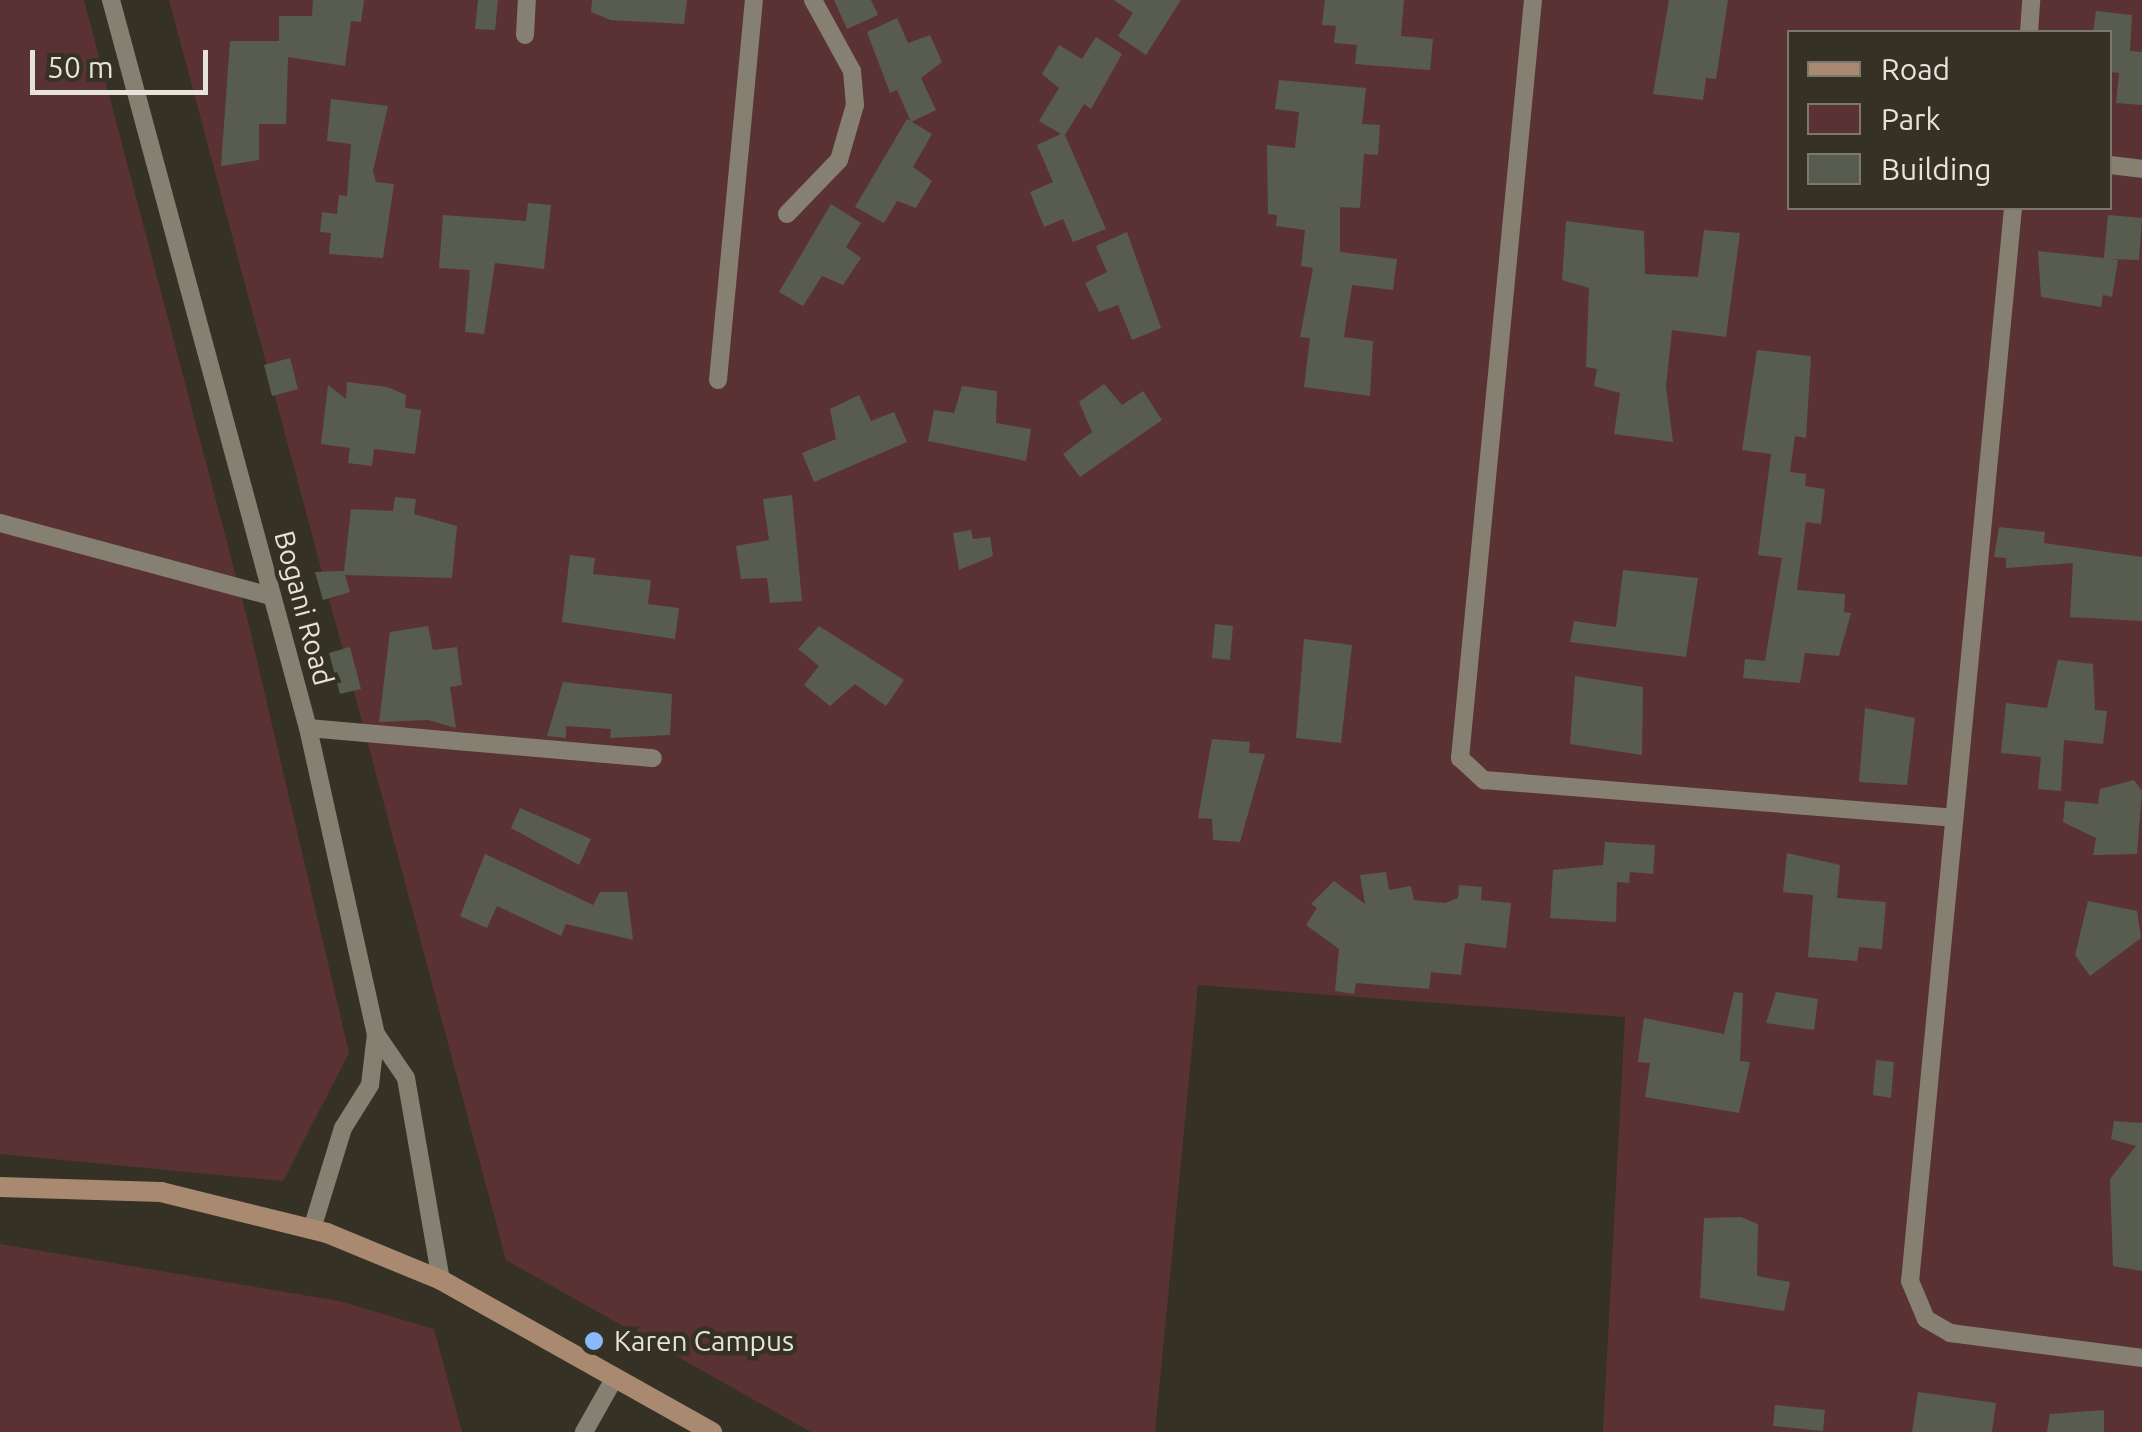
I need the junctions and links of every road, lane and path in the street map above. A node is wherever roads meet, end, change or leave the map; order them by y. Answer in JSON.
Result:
{"nodes":[{"id":1,"x":112,"y":0,"type":"edge"},
{"id":2,"x":528,"y":0,"type":"edge"},
{"id":3,"x":754,"y":0,"type":"edge"},
{"id":4,"x":813,"y":0,"type":"edge"},
{"id":5,"x":1533,"y":0,"type":"edge"},
{"id":6,"x":2031,"y":0,"type":"edge"},
{"id":7,"x":2029,"y":30,"type":"edge"},
{"id":8,"x":525,"y":35,"type":"dead end"},
{"id":9,"x":2112,"y":166,"type":"edge"},
{"id":10,"x":2142,"y":170,"type":"edge"},
{"id":11,"x":2013,"y":210,"type":"edge"},
{"id":12,"x":787,"y":214,"type":"dead end"},
{"id":13,"x":718,"y":380,"type":"dead end"},
{"id":14,"x":0,"y":523,"type":"edge"},
{"id":15,"x":271,"y":596,"type":"junction"},
{"id":16,"x":308,"y":728,"type":"junction"},
{"id":17,"x":653,"y":758,"type":"dead end"},
{"id":18,"x":1953,"y":818,"type":"junction"},
{"id":19,"x":376,"y":1034,"type":"junction"},
{"id":20,"x":0,"y":1188,"type":"edge"},
{"id":21,"x":312,"y":1229,"type":"junction"},
{"id":22,"x":440,"y":1280,"type":"junction"},
{"id":23,"x":2142,"y":1358,"type":"edge"},
{"id":24,"x":614,"y":1379,"type":"junction"},
{"id":25,"x":584,"y":1432,"type":"edge"},
{"id":26,"x":712,"y":1432,"type":"edge"}],
"edges":[{"from":1,"to":15,"type":"street","name":"Bogani Road"},
{"from":2,"to":8,"type":"street"},
{"from":3,"to":13,"type":"street"},
{"from":4,"to":12,"type":"street"},
{"from":5,"to":18,"type":"street"},
{"from":6,"to":7,"type":"street"},
{"from":9,"to":10,"type":"street"},
{"from":11,"to":18,"type":"street"},
{"from":14,"to":15,"type":"street"},
{"from":15,"to":16,"type":"street","name":"Bogani Road"},
{"from":16,"to":17,"type":"street"},
{"from":16,"to":19,"type":"street","name":"Bogani Road"},
{"from":18,"to":23,"type":"street"},
{"from":19,"to":21,"type":"street","name":"Bogani Road"},
{"from":19,"to":22,"type":"street"},
{"from":20,"to":21,"type":"street"},
{"from":21,"to":22,"type":"street"},
{"from":22,"to":24,"type":"street"},
{"from":24,"to":25,"type":"street"},
{"from":24,"to":26,"type":"street"}]}
